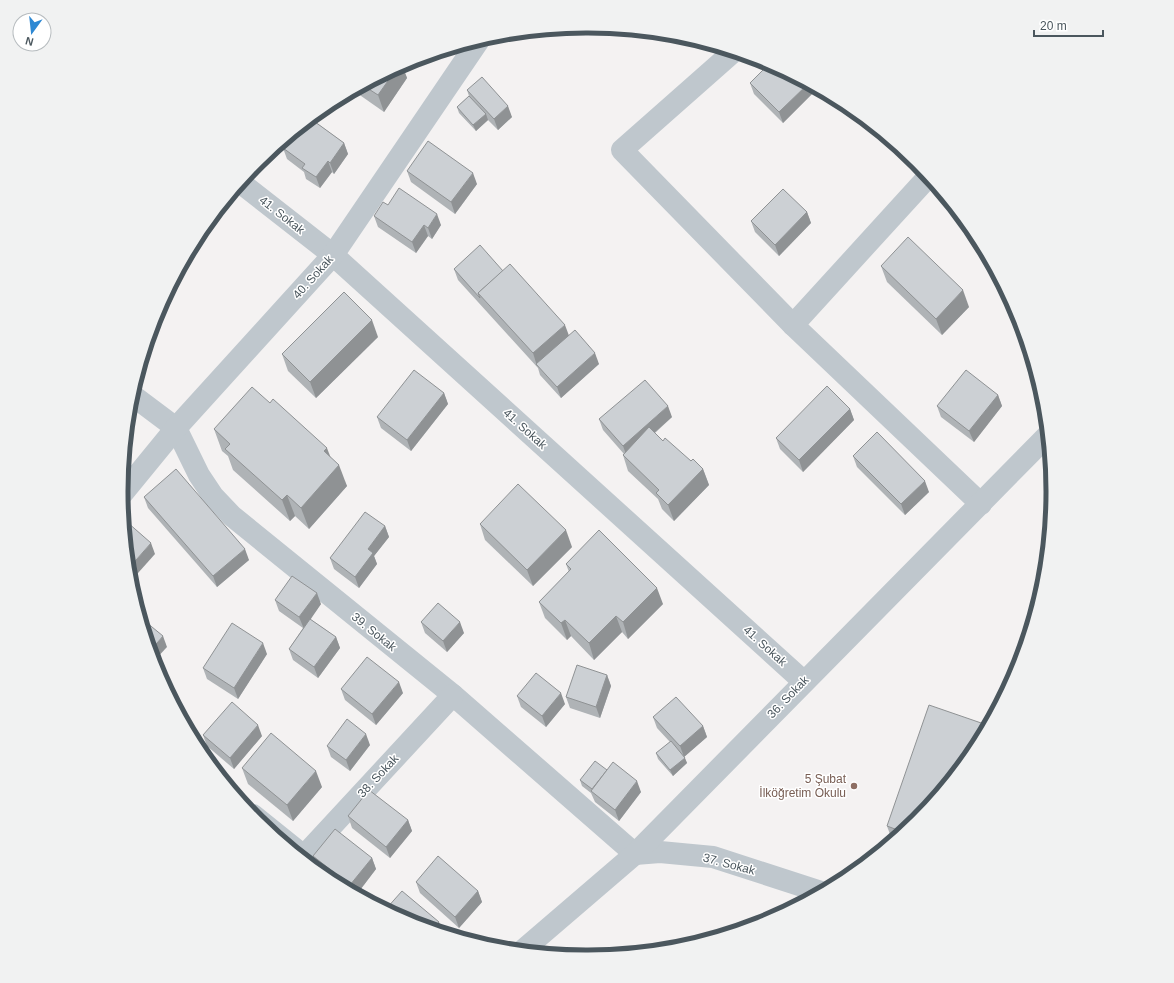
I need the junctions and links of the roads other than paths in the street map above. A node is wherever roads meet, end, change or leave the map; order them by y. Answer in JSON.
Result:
{"nodes":[{"id":1,"x":474,"y":48,"type":"edge"},
{"id":2,"x":728,"y":55,"type":"edge"},
{"id":3,"x":924,"y":181,"type":"edge"},
{"id":4,"x":245,"y":186,"type":"edge"},
{"id":5,"x":333,"y":255,"type":"junction"},
{"id":6,"x":793,"y":325,"type":"junction"},
{"id":7,"x":138,"y":399,"type":"edge"},
{"id":8,"x":176,"y":428,"type":"junction"},
{"id":9,"x":1043,"y":440,"type":"edge"},
{"id":10,"x":128,"y":486,"type":"edge"},
{"id":11,"x":981,"y":504,"type":"junction"},
{"id":12,"x":803,"y":681,"type":"junction"},
{"id":13,"x":453,"y":695,"type":"junction"},
{"id":14,"x":306,"y":854,"type":"edge"},
{"id":15,"x":635,"y":854,"type":"junction"},
{"id":16,"x":814,"y":890,"type":"edge"},
{"id":17,"x":528,"y":946,"type":"edge"}],
"edges":[{"from":1,"to":5,"type":"street","name":"40. Sokak"},
{"from":2,"to":6,"type":"street"},
{"from":3,"to":6,"type":"street"},
{"from":4,"to":5,"type":"street","name":"41. Sokak"},
{"from":5,"to":8,"type":"street","name":"40. Sokak"},
{"from":5,"to":12,"type":"street","name":"41. Sokak"},
{"from":6,"to":11,"type":"street"},
{"from":7,"to":8,"type":"street","name":"39. Sokak"},
{"from":8,"to":10,"type":"street","name":"40. Sokak"},
{"from":8,"to":13,"type":"street","name":"39. Sokak"},
{"from":9,"to":11,"type":"street","name":"36. Sokak"},
{"from":11,"to":12,"type":"street","name":"36. Sokak"},
{"from":12,"to":15,"type":"street","name":"36. Sokak"},
{"from":13,"to":14,"type":"street","name":"38. Sokak"},
{"from":13,"to":15,"type":"street","name":"39. Sokak"},
{"from":15,"to":16,"type":"street","name":"37. Sokak"},
{"from":15,"to":17,"type":"street","name":"36. Sokak"}]}
